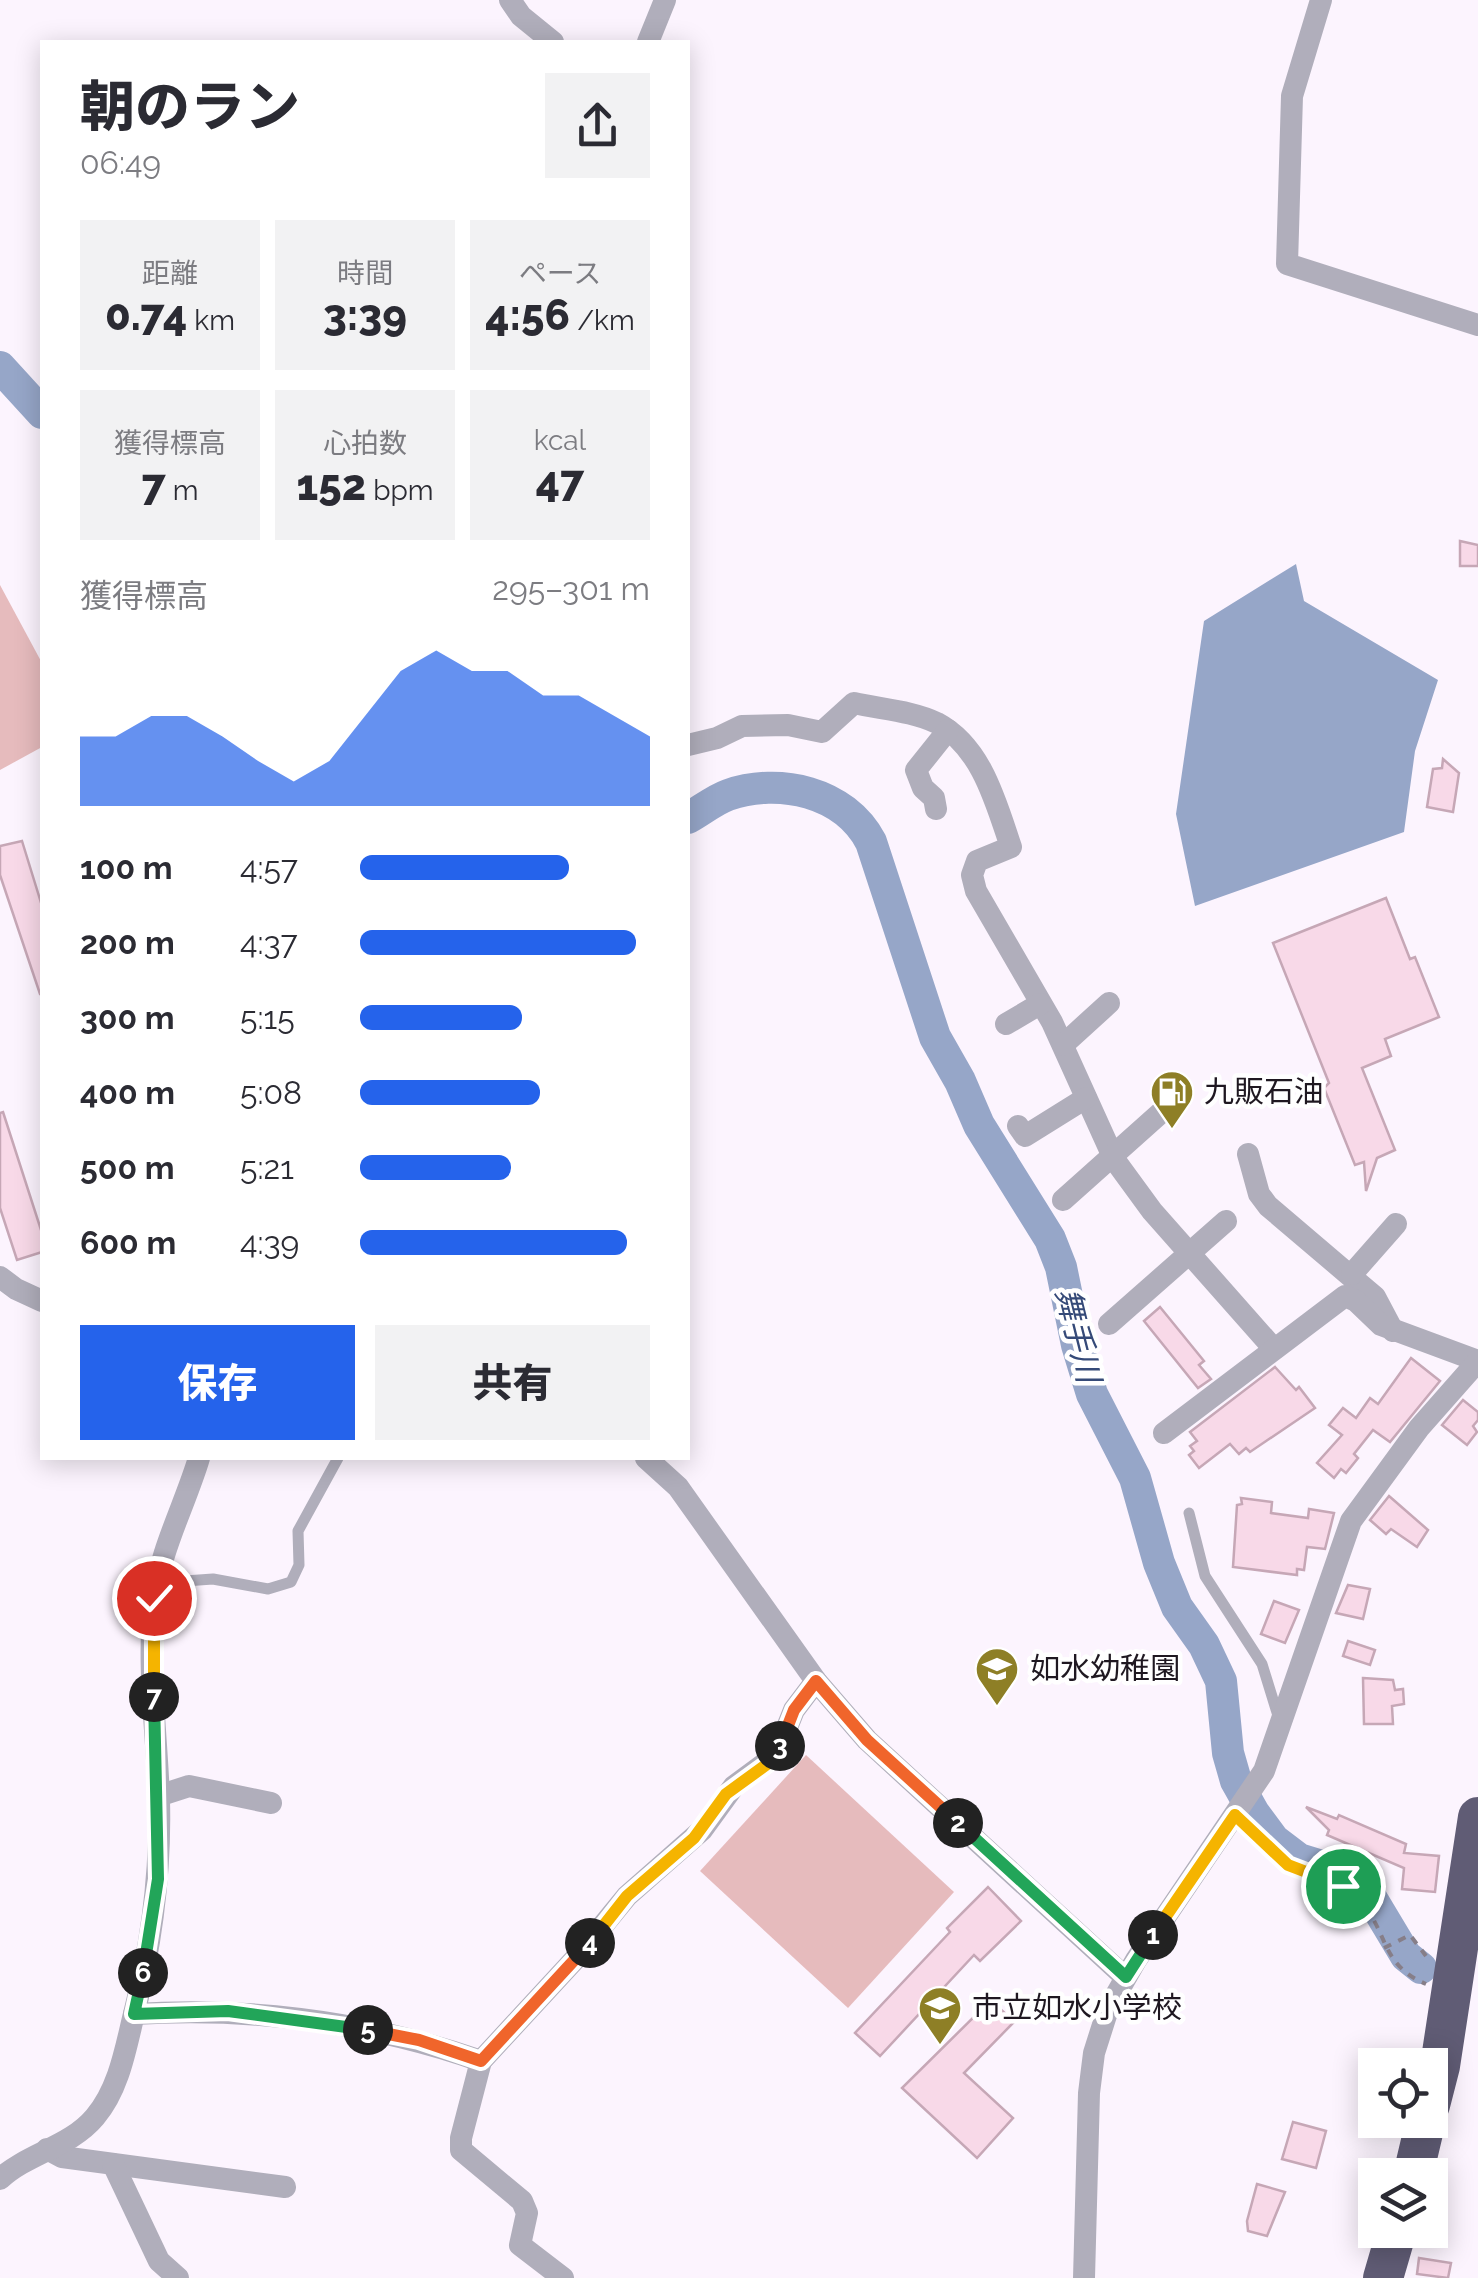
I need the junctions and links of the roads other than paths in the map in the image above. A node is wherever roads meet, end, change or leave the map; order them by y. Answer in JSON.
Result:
{"nodes":[{"id":1,"x":510,"y":0,"type":"edge"},
{"id":2,"x":665,"y":0,"type":"edge"},
{"id":3,"x":1321,"y":0,"type":"edge"},
{"id":4,"x":551,"y":40,"type":"edge"},
{"id":5,"x":649,"y":40,"type":"edge"},
{"id":6,"x":1478,"y":325,"type":"edge"},
{"id":7,"x":948,"y":730,"type":"junction"},
{"id":8,"x":690,"y":745,"type":"edge"},
{"id":9,"x":936,"y":809,"type":"dead end"},
{"id":10,"x":1109,"y":1002,"type":"dead end"},
{"id":11,"x":1040,"y":1004,"type":"junction"},
{"id":12,"x":1006,"y":1024,"type":"dead end"},
{"id":13,"x":1062,"y":1044,"type":"junction"},
{"id":14,"x":1086,"y":1098,"type":"junction"},
{"id":15,"x":1176,"y":1100,"type":"dead end"},
{"id":16,"x":1018,"y":1126,"type":"dead end"},
{"id":17,"x":1248,"y":1154,"type":"dead end"},
{"id":18,"x":1113,"y":1156,"type":"junction"},
{"id":19,"x":1064,"y":1200,"type":"dead end"},
{"id":20,"x":1226,"y":1221,"type":"dead end"},
{"id":21,"x":1396,"y":1224,"type":"dead end"},
{"id":22,"x":1189,"y":1254,"type":"junction"},
{"id":23,"x":1352,"y":1274,"type":"junction"},
{"id":24,"x":0,"y":1277,"type":"edge"},
{"id":25,"x":40,"y":1300,"type":"edge"},
{"id":26,"x":1109,"y":1324,"type":"dead end"},
{"id":27,"x":1394,"y":1331,"type":"junction"},
{"id":28,"x":1274,"y":1350,"type":"junction"},
{"id":29,"x":1478,"y":1361,"type":"edge"},
{"id":30,"x":1164,"y":1433,"type":"dead end"},
{"id":31,"x":199,"y":1460,"type":"edge"},
{"id":32,"x":337,"y":1460,"type":"edge"},
{"id":33,"x":648,"y":1460,"type":"edge"},
{"id":34,"x":1189,"y":1512,"type":"dead end"},
{"id":35,"x":158,"y":1583,"type":"junction"},
{"id":36,"x":816,"y":1681,"type":"junction"},
{"id":37,"x":1280,"y":1723,"type":"junction"},
{"id":38,"x":158,"y":1796,"type":"junction"},
{"id":39,"x":272,"y":1802,"type":"dead end"},
{"id":40,"x":1478,"y":1817,"type":"edge"},
{"id":41,"x":1126,"y":1977,"type":"junction"},
{"id":42,"x":134,"y":2014,"type":"junction"},
{"id":43,"x":1443,"y":2048,"type":"edge"},
{"id":44,"x":481,"y":2061,"type":"junction"},
{"id":45,"x":0,"y":2148,"type":"edge"},
{"id":46,"x":47,"y":2149,"type":"junction"},
{"id":47,"x":21,"y":2163,"type":"junction"},
{"id":48,"x":113,"y":2164,"type":"junction"},
{"id":49,"x":0,"y":2179,"type":"edge"},
{"id":50,"x":285,"y":2187,"type":"dead end"},
{"id":51,"x":1391,"y":2248,"type":"edge"},
{"id":52,"x":178,"y":2278,"type":"edge"},
{"id":53,"x":562,"y":2278,"type":"edge"},
{"id":54,"x":1084,"y":2278,"type":"edge"},
{"id":55,"x":1382,"y":2278,"type":"edge"}],
"edges":[{"from":1,"to":4,"type":"street"},
{"from":2,"to":5,"type":"street"},
{"from":3,"to":6,"type":"street"},
{"from":7,"to":8,"type":"street"},
{"from":7,"to":9,"type":"street"},
{"from":7,"to":11,"type":"street"},
{"from":10,"to":13,"type":"street"},
{"from":11,"to":12,"type":"street"},
{"from":11,"to":13,"type":"street"},
{"from":13,"to":14,"type":"street"},
{"from":14,"to":16,"type":"street"},
{"from":14,"to":18,"type":"street"},
{"from":15,"to":18,"type":"street"},
{"from":17,"to":23,"type":"street"},
{"from":18,"to":19,"type":"street"},
{"from":18,"to":22,"type":"street"},
{"from":20,"to":22,"type":"street"},
{"from":21,"to":23,"type":"street"},
{"from":22,"to":26,"type":"street"},
{"from":22,"to":28,"type":"street"},
{"from":23,"to":27,"type":"street"},
{"from":24,"to":25,"type":"street"},
{"from":27,"to":28,"type":"street"},
{"from":27,"to":29,"type":"street"},
{"from":28,"to":30,"type":"street"},
{"from":29,"to":37,"type":"street"},
{"from":31,"to":35,"type":"street"},
{"from":32,"to":35,"type":"lane"},
{"from":33,"to":36,"type":"street"},
{"from":34,"to":37,"type":"lane"},
{"from":35,"to":38,"type":"street"},
{"from":36,"to":41,"type":"street"},
{"from":36,"to":44,"type":"street"},
{"from":37,"to":41,"type":"street"},
{"from":38,"to":39,"type":"street"},
{"from":38,"to":42,"type":"street"},
{"from":40,"to":43,"type":"highway"},
{"from":41,"to":54,"type":"street"},
{"from":42,"to":44,"type":"street"},
{"from":42,"to":46,"type":"street"},
{"from":44,"to":53,"type":"street"},
{"from":45,"to":47,"type":"street"},
{"from":46,"to":47,"type":"street"},
{"from":46,"to":48,"type":"street"},
{"from":47,"to":49,"type":"street"},
{"from":48,"to":50,"type":"street"},
{"from":48,"to":52,"type":"street"},
{"from":51,"to":55,"type":"highway"}]}
